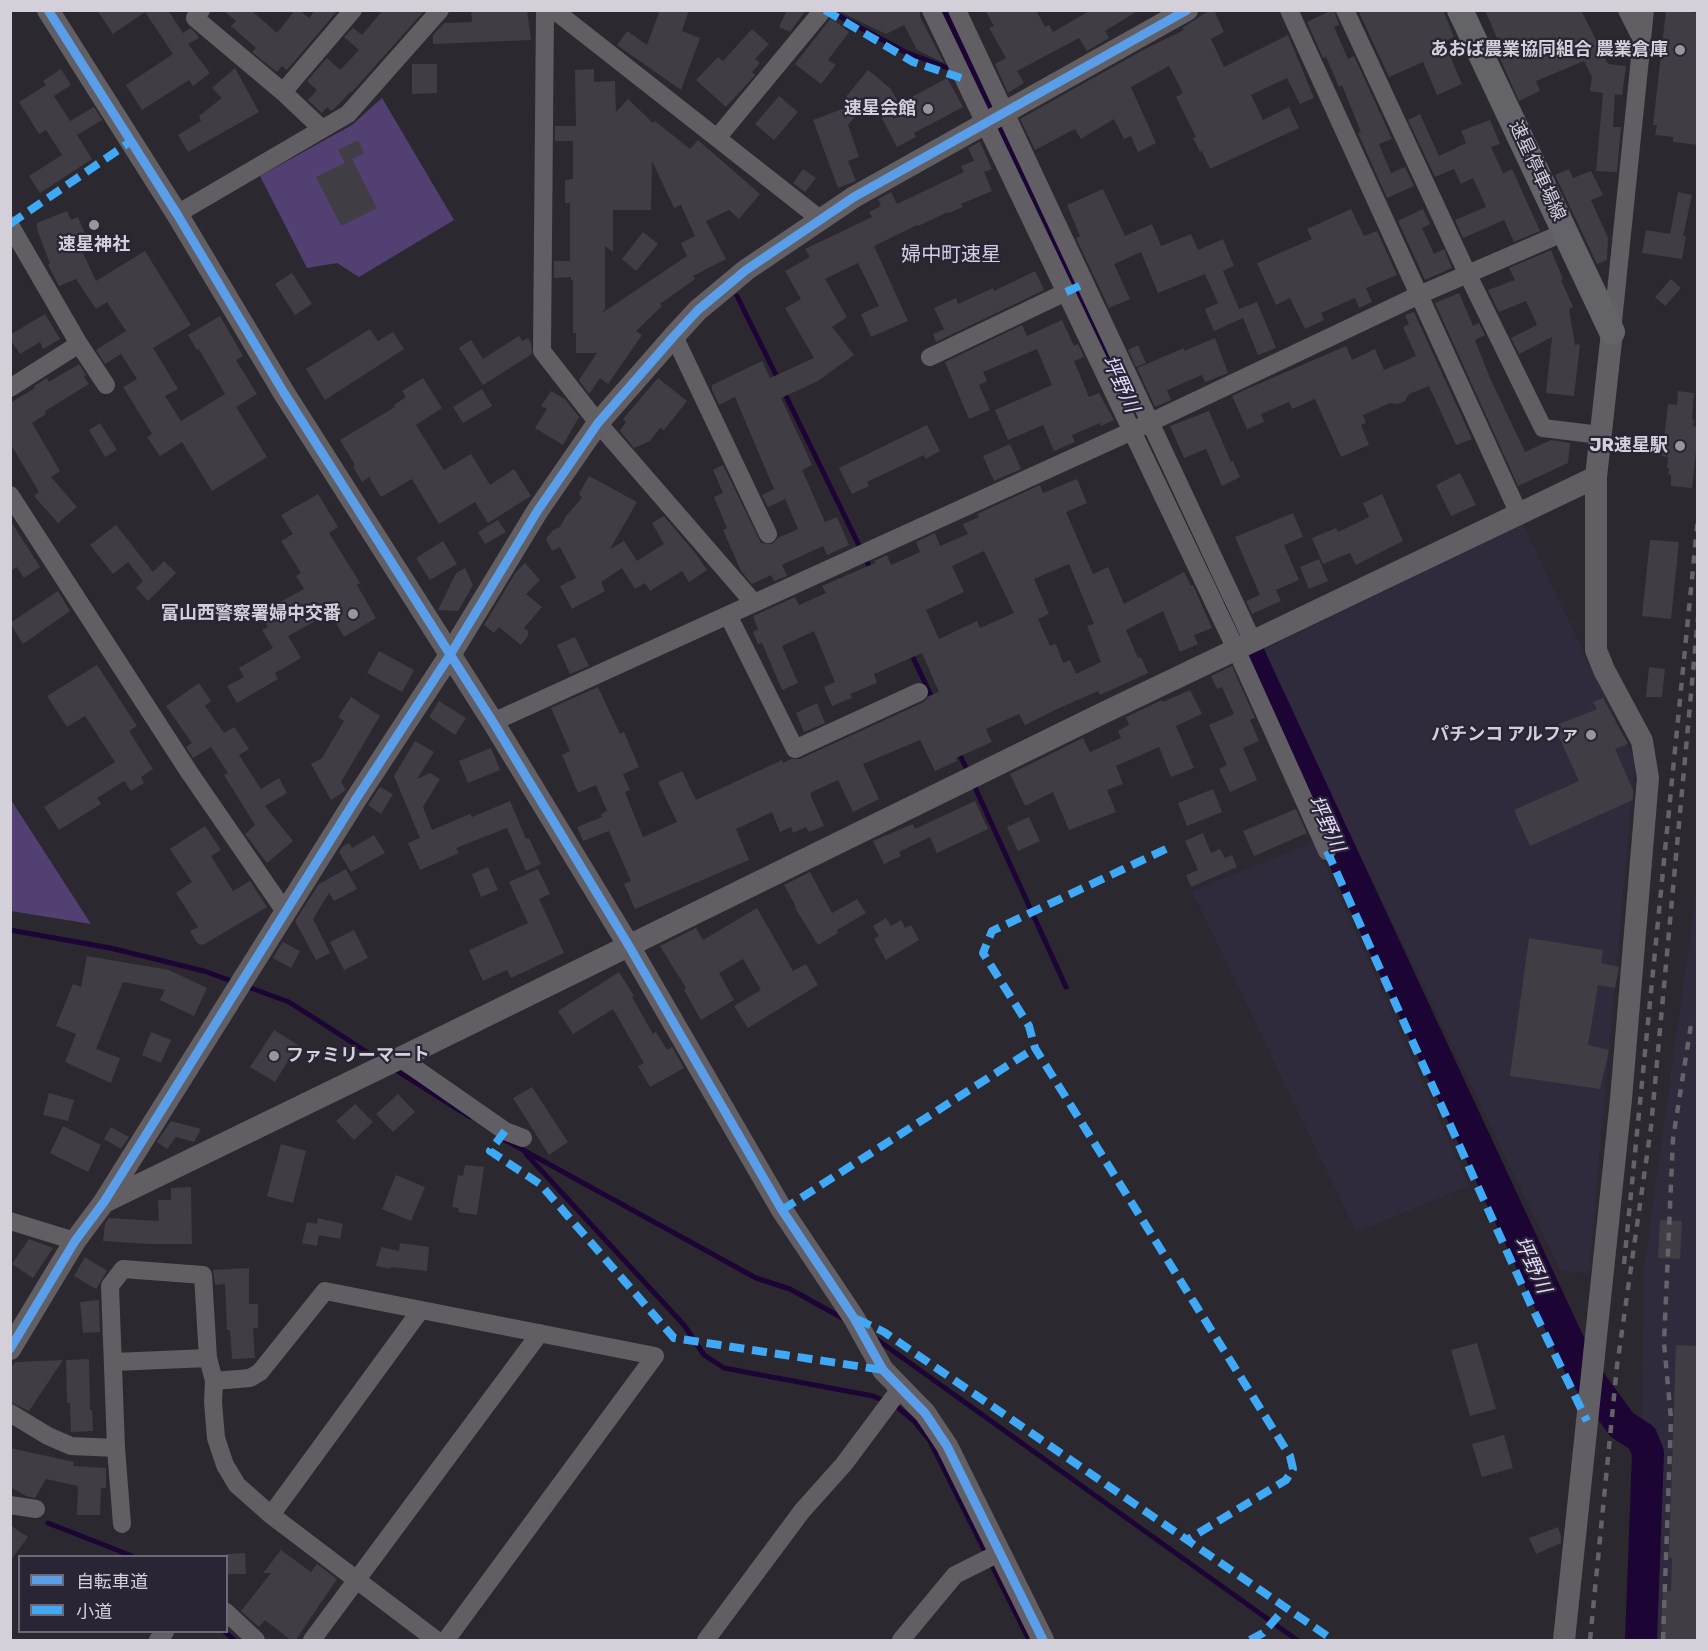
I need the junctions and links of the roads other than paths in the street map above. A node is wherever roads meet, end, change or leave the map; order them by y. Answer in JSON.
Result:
{"nodes":[{"id":1,"x":48,"y":10,"type":"edge"},
{"id":2,"x":201,"y":10,"type":"edge"},
{"id":3,"x":353,"y":10,"type":"edge"},
{"id":4,"x":440,"y":10,"type":"edge"},
{"id":5,"x":545,"y":10,"type":"edge"},
{"id":6,"x":554,"y":10,"type":"edge"},
{"id":7,"x":823,"y":10,"type":"edge"},
{"id":8,"x":931,"y":10,"type":"edge"},
{"id":9,"x":957,"y":10,"type":"edge"},
{"id":10,"x":1187,"y":10,"type":"edge"},
{"id":11,"x":1289,"y":10,"type":"edge"},
{"id":12,"x":1345,"y":10,"type":"edge"},
{"id":13,"x":1460,"y":10,"type":"edge"},
{"id":14,"x":1627,"y":10,"type":"edge"},
{"id":15,"x":1645,"y":10,"type":"edge"},
{"id":16,"x":1642,"y":40,"type":"junction"},
{"id":17,"x":283,"y":92,"type":"junction"},
{"id":18,"x":996,"y":118,"type":"junction"},
{"id":19,"x":322,"y":129,"type":"junction"},
{"id":20,"x":717,"y":138,"type":"junction"},
{"id":21,"x":177,"y":214,"type":"junction"},
{"id":22,"x":820,"y":219,"type":"junction"},
{"id":23,"x":10,"y":225,"type":"edge"},
{"id":24,"x":1565,"y":231,"type":"junction"},
{"id":25,"x":1467,"y":273,"type":"junction"},
{"id":26,"x":1066,"y":292,"type":"junction"},
{"id":27,"x":1419,"y":295,"type":"junction"},
{"id":28,"x":1612,"y":332,"type":"junction"},
{"id":29,"x":674,"y":336,"type":"junction"},
{"id":30,"x":79,"y":344,"type":"junction"},
{"id":31,"x":930,"y":357,"type":"dead end"},
{"id":32,"x":106,"y":385,"type":"dead end"},
{"id":33,"x":10,"y":388,"type":"edge"},
{"id":34,"x":1151,"y":421,"type":"junction"},
{"id":35,"x":598,"y":423,"type":"junction"},
{"id":36,"x":1132,"y":431,"type":"junction"},
{"id":37,"x":1600,"y":435,"type":"junction"},
{"id":38,"x":1596,"y":477,"type":"junction"},
{"id":39,"x":10,"y":495,"type":"edge"},
{"id":40,"x":1518,"y":514,"type":"junction"},
{"id":41,"x":768,"y":534,"type":"dead end"},
{"id":42,"x":754,"y":603,"type":"junction"},
{"id":43,"x":728,"y":615,"type":"junction"},
{"id":44,"x":1245,"y":645,"type":"junction"},
{"id":45,"x":450,"y":655,"type":"junction"},
{"id":46,"x":919,"y":692,"type":"dead end"},
{"id":47,"x":493,"y":723,"type":"junction"},
{"id":48,"x":1327,"y":851,"type":"dead end"},
{"id":49,"x":286,"y":913,"type":"junction"},
{"id":50,"x":629,"y":946,"type":"junction"},
{"id":51,"x":397,"y":1060,"type":"junction"},
{"id":52,"x":523,"y":1138,"type":"dead end"},
{"id":53,"x":104,"y":1202,"type":"junction"},
{"id":54,"x":10,"y":1221,"type":"edge"},
{"id":55,"x":75,"y":1240,"type":"junction"},
{"id":56,"x":420,"y":1311,"type":"junction"},
{"id":57,"x":540,"y":1333,"type":"junction"},
{"id":58,"x":10,"y":1349,"type":"edge"},
{"id":59,"x":208,"y":1358,"type":"junction"},
{"id":60,"x":114,"y":1362,"type":"junction"},
{"id":61,"x":214,"y":1381,"type":"junction"},
{"id":62,"x":900,"y":1389,"type":"junction"},
{"id":63,"x":10,"y":1413,"type":"edge"},
{"id":64,"x":116,"y":1448,"type":"junction"},
{"id":65,"x":10,"y":1505,"type":"edge"},
{"id":66,"x":36,"y":1509,"type":"dead end"},
{"id":67,"x":271,"y":1515,"type":"junction"},
{"id":68,"x":122,"y":1524,"type":"dead end"},
{"id":69,"x":999,"y":1553,"type":"junction"},
{"id":70,"x":357,"y":1582,"type":"junction"},
{"id":71,"x":228,"y":1614,"type":"edge"},
{"id":72,"x":907,"y":1638,"type":"edge"},
{"id":73,"x":256,"y":1641,"type":"edge"},
{"id":74,"x":312,"y":1641,"type":"edge"},
{"id":75,"x":436,"y":1641,"type":"edge"},
{"id":76,"x":446,"y":1641,"type":"edge"},
{"id":77,"x":706,"y":1641,"type":"edge"},
{"id":78,"x":1043,"y":1641,"type":"edge"},
{"id":79,"x":1563,"y":1641,"type":"edge"}],
"edges":[{"from":1,"to":21,"type":"street"},
{"from":2,"to":17,"type":"street"},
{"from":3,"to":17,"type":"street"},
{"from":4,"to":19,"type":"street"},
{"from":5,"to":35,"type":"street"},
{"from":6,"to":20,"type":"street"},
{"from":7,"to":20,"type":"street"},
{"from":8,"to":18,"type":"street"},
{"from":9,"to":18,"type":"street"},
{"from":10,"to":18,"type":"street"},
{"from":11,"to":27,"type":"street"},
{"from":12,"to":25,"type":"street"},
{"from":13,"to":24,"type":"main road","name":"速星停車場線"},
{"from":14,"to":16,"type":"street"},
{"from":15,"to":16,"type":"street"},
{"from":16,"to":28,"type":"street"},
{"from":17,"to":19,"type":"street"},
{"from":18,"to":22,"type":"street"},
{"from":18,"to":26,"type":"street"},
{"from":18,"to":34,"type":"street"},
{"from":19,"to":21,"type":"street"},
{"from":20,"to":22,"type":"street"},
{"from":21,"to":45,"type":"street"},
{"from":22,"to":29,"type":"street"},
{"from":23,"to":30,"type":"street"},
{"from":24,"to":25,"type":"street"},
{"from":24,"to":28,"type":"main road","name":"速星停車場線"},
{"from":25,"to":27,"type":"street"},
{"from":25,"to":37,"type":"street"},
{"from":26,"to":31,"type":"street"},
{"from":26,"to":36,"type":"street"},
{"from":27,"to":34,"type":"street"},
{"from":27,"to":40,"type":"street"},
{"from":28,"to":37,"type":"street"},
{"from":29,"to":35,"type":"street"},
{"from":29,"to":41,"type":"street"},
{"from":30,"to":32,"type":"street"},
{"from":30,"to":33,"type":"street"},
{"from":34,"to":36,"type":"street"},
{"from":34,"to":44,"type":"street"},
{"from":35,"to":42,"type":"street"},
{"from":35,"to":45,"type":"street"},
{"from":36,"to":42,"type":"street"},
{"from":36,"to":44,"type":"street"},
{"from":37,"to":38,"type":"street"},
{"from":38,"to":40,"type":"street"},
{"from":38,"to":79,"type":"street"},
{"from":39,"to":49,"type":"street"},
{"from":40,"to":44,"type":"street"},
{"from":42,"to":43,"type":"street"},
{"from":43,"to":46,"type":"street"},
{"from":43,"to":47,"type":"street"},
{"from":44,"to":48,"type":"street"},
{"from":44,"to":50,"type":"street"},
{"from":45,"to":47,"type":"street"},
{"from":45,"to":49,"type":"street"},
{"from":47,"to":50,"type":"street"},
{"from":49,"to":53,"type":"street"},
{"from":50,"to":51,"type":"street"},
{"from":50,"to":62,"type":"street"},
{"from":51,"to":52,"type":"street"},
{"from":51,"to":53,"type":"street"},
{"from":53,"to":55,"type":"street"},
{"from":54,"to":55,"type":"street"},
{"from":55,"to":58,"type":"street"},
{"from":56,"to":57,"type":"street"},
{"from":56,"to":61,"type":"street"},
{"from":56,"to":67,"type":"street"},
{"from":57,"to":70,"type":"street"},
{"from":57,"to":76,"type":"street"},
{"from":59,"to":60,"type":"street"},
{"from":59,"to":60,"type":"street"},
{"from":59,"to":61,"type":"street"},
{"from":60,"to":64,"type":"street"},
{"from":61,"to":67,"type":"street"},
{"from":62,"to":69,"type":"street"},
{"from":62,"to":77,"type":"street"},
{"from":63,"to":64,"type":"street"},
{"from":64,"to":68,"type":"street"},
{"from":65,"to":66,"type":"street"},
{"from":67,"to":70,"type":"street"},
{"from":69,"to":72,"type":"street"},
{"from":69,"to":78,"type":"street"},
{"from":70,"to":74,"type":"street"},
{"from":70,"to":75,"type":"street"},
{"from":71,"to":73,"type":"street"}]}
